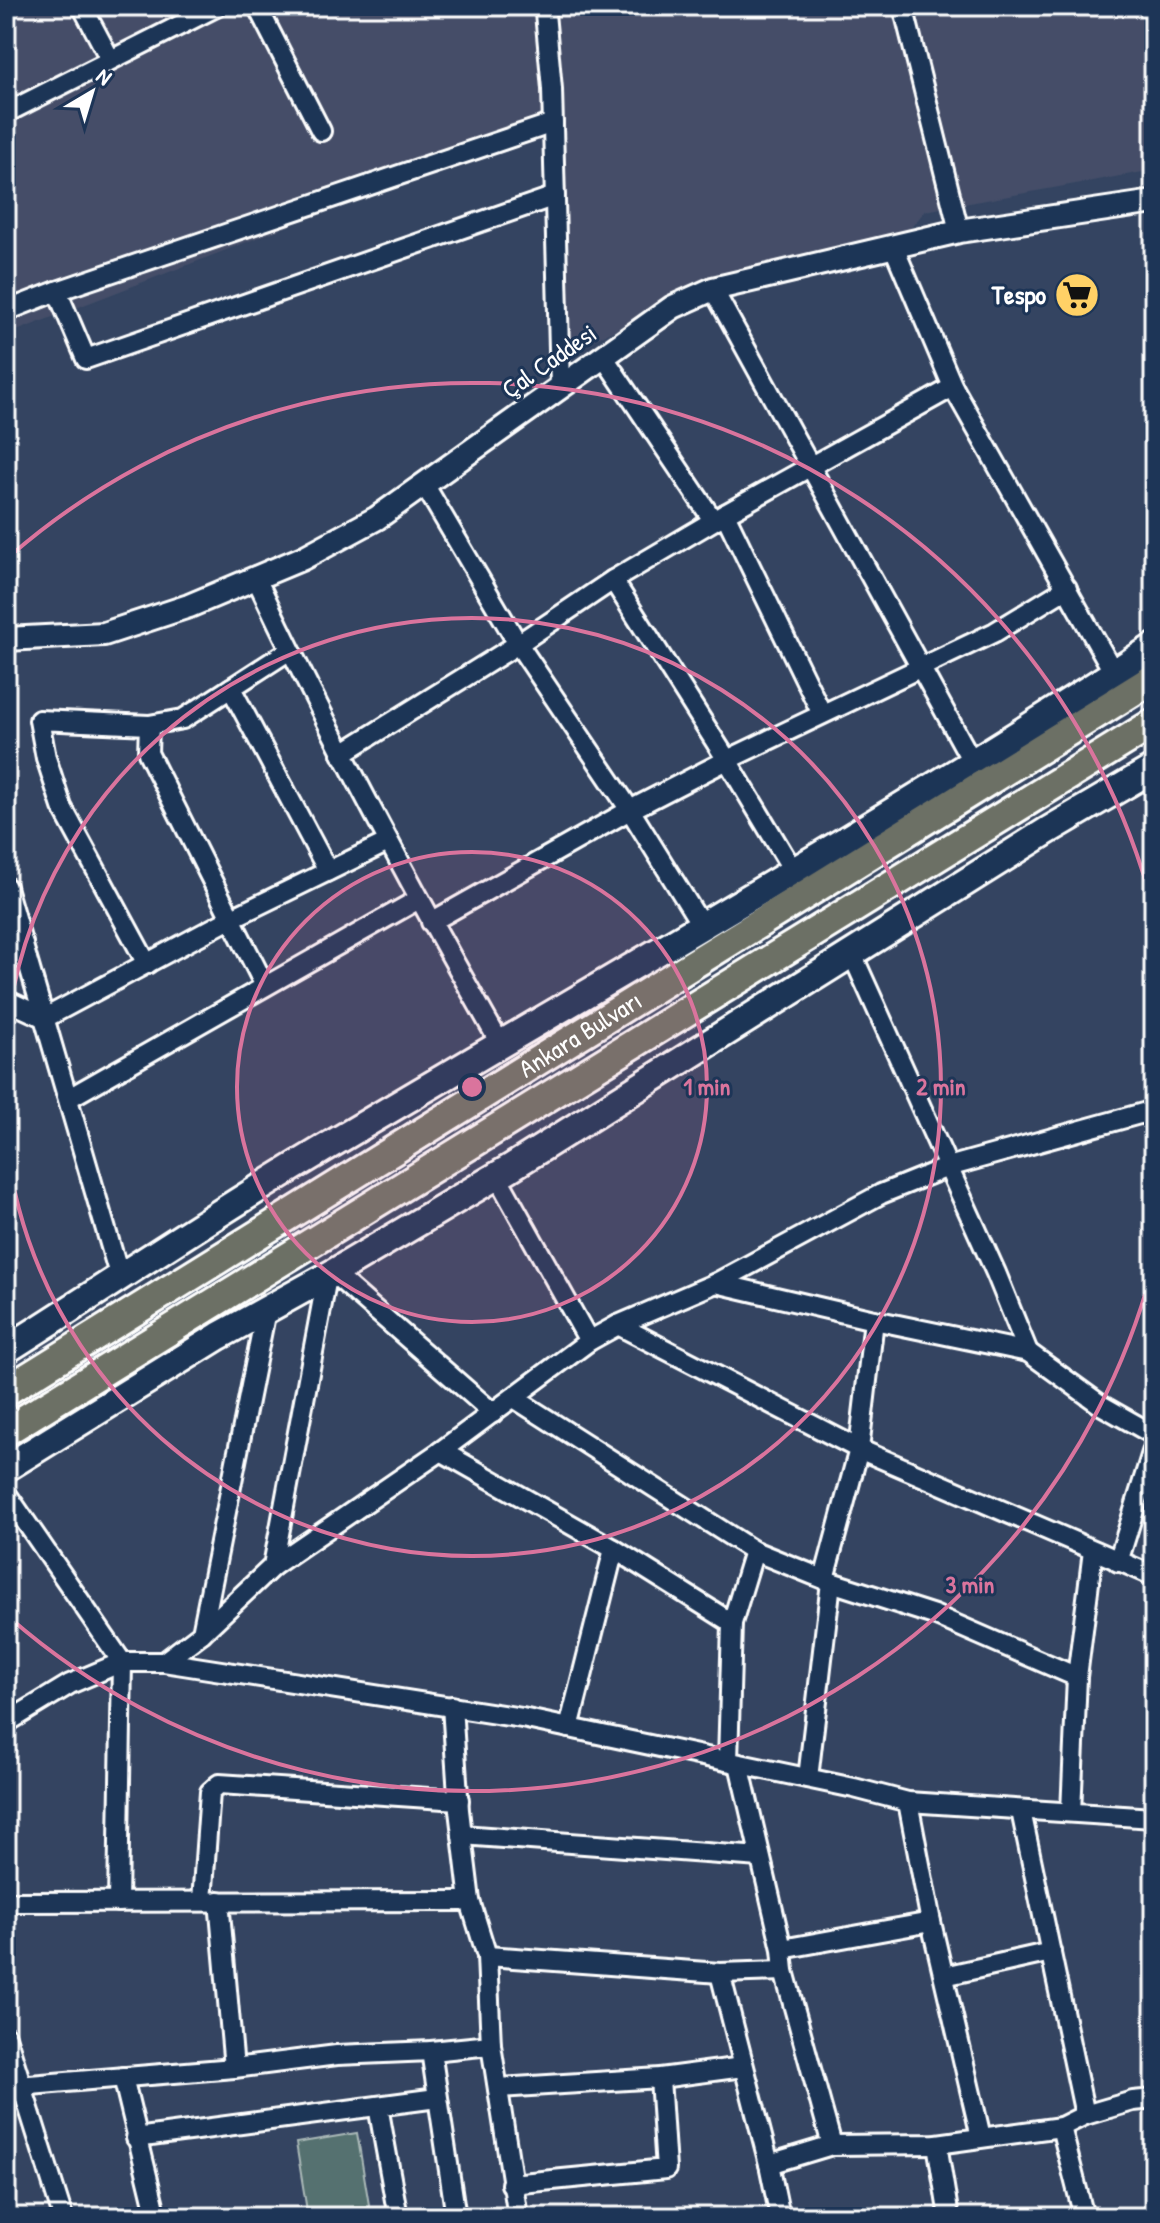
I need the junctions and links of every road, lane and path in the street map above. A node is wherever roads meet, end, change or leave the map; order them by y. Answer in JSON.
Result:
{"nodes":[{"id":1,"x":82,"y":6,"type":"edge"},
{"id":2,"x":218,"y":6,"type":"edge"},
{"id":3,"x":257,"y":6,"type":"edge"},
{"id":4,"x":903,"y":6,"type":"edge"},
{"id":5,"x":544,"y":8,"type":"edge"},
{"id":6,"x":110,"y":59,"type":"junction"},
{"id":7,"x":6,"y":113,"type":"edge"},
{"id":8,"x":553,"y":123,"type":"junction"},
{"id":9,"x":321,"y":131,"type":"dead end"},
{"id":10,"x":555,"y":196,"type":"junction"},
{"id":11,"x":1154,"y":202,"type":"edge"},
{"id":12,"x":959,"y":231,"type":"junction"},
{"id":13,"x":894,"y":248,"type":"junction"},
{"id":14,"x":713,"y":289,"type":"junction"},
{"id":15,"x":57,"y":291,"type":"junction"},
{"id":16,"x":6,"y":311,"type":"edge"},
{"id":17,"x":603,"y":356,"type":"junction"},
{"id":18,"x":560,"y":387,"type":"junction"},
{"id":19,"x":953,"y":387,"type":"junction"},
{"id":20,"x":810,"y":466,"type":"junction"},
{"id":21,"x":424,"y":484,"type":"junction"},
{"id":22,"x":719,"y":517,"type":"junction"},
{"id":23,"x":256,"y":578,"type":"junction"},
{"id":24,"x":613,"y":580,"type":"junction"},
{"id":25,"x":1067,"y":588,"type":"junction"},
{"id":26,"x":6,"y":639,"type":"edge"},
{"id":27,"x":518,"y":644,"type":"junction"},
{"id":28,"x":1154,"y":647,"type":"edge"},
{"id":29,"x":290,"y":650,"type":"junction"},
{"id":30,"x":921,"y":668,"type":"junction"},
{"id":31,"x":1114,"y":673,"type":"junction"},
{"id":32,"x":1154,"y":678,"type":"edge"},
{"id":33,"x":231,"y":688,"type":"junction"},
{"id":34,"x":822,"y":714,"type":"junction"},
{"id":35,"x":1154,"y":723,"type":"edge"},
{"id":36,"x":149,"y":725,"type":"junction"},
{"id":37,"x":341,"y":754,"type":"junction"},
{"id":38,"x":727,"y":760,"type":"junction"},
{"id":39,"x":973,"y":763,"type":"junction"},
{"id":40,"x":1154,"y":768,"type":"edge"},
{"id":41,"x":630,"y":810,"type":"junction"},
{"id":42,"x":388,"y":842,"type":"junction"},
{"id":43,"x":328,"y":871,"type":"junction"},
{"id":44,"x":794,"y":872,"type":"junction"},
{"id":45,"x":6,"y":887,"type":"edge"},
{"id":46,"x":419,"y":899,"type":"junction"},
{"id":47,"x":230,"y":919,"type":"junction"},
{"id":48,"x":431,"y":922,"type":"junction"},
{"id":49,"x":702,"y":926,"type":"junction"},
{"id":50,"x":23,"y":943,"type":"junction"},
{"id":51,"x":852,"y":954,"type":"junction"},
{"id":52,"x":147,"y":964,"type":"junction"},
{"id":53,"x":6,"y":967,"type":"edge"},
{"id":54,"x":265,"y":986,"type":"junction"},
{"id":55,"x":6,"y":1000,"type":"edge"},
{"id":56,"x":45,"y":1018,"type":"junction"},
{"id":57,"x":501,"y":1045,"type":"junction"},
{"id":58,"x":69,"y":1098,"type":"junction"},
{"id":59,"x":1154,"y":1110,"type":"edge"},
{"id":60,"x":948,"y":1167,"type":"junction"},
{"id":61,"x":497,"y":1176,"type":"junction"},
{"id":62,"x":330,"y":1275,"type":"junction"},
{"id":63,"x":120,"y":1278,"type":"junction"},
{"id":64,"x":716,"y":1283,"type":"junction"},
{"id":65,"x":266,"y":1310,"type":"junction"},
{"id":66,"x":874,"y":1320,"type":"junction"},
{"id":67,"x":618,"y":1325,"type":"junction"},
{"id":68,"x":589,"y":1341,"type":"junction"},
{"id":69,"x":6,"y":1350,"type":"edge"},
{"id":70,"x":1028,"y":1352,"type":"junction"},
{"id":71,"x":6,"y":1391,"type":"edge"},
{"id":72,"x":514,"y":1398,"type":"junction"},
{"id":73,"x":493,"y":1413,"type":"junction"},
{"id":74,"x":6,"y":1431,"type":"edge"},
{"id":75,"x":1154,"y":1435,"type":"edge"},
{"id":76,"x":1154,"y":1446,"type":"edge"},
{"id":77,"x":859,"y":1449,"type":"junction"},
{"id":78,"x":441,"y":1451,"type":"junction"},
{"id":79,"x":6,"y":1468,"type":"edge"},
{"id":80,"x":6,"y":1493,"type":"edge"},
{"id":81,"x":614,"y":1549,"type":"junction"},
{"id":82,"x":754,"y":1551,"type":"junction"},
{"id":83,"x":1093,"y":1551,"type":"junction"},
{"id":84,"x":1118,"y":1562,"type":"junction"},
{"id":85,"x":273,"y":1566,"type":"junction"},
{"id":86,"x":1154,"y":1576,"type":"edge"},
{"id":87,"x":828,"y":1581,"type":"junction"},
{"id":88,"x":732,"y":1623,"type":"junction"},
{"id":89,"x":202,"y":1633,"type":"junction"},
{"id":90,"x":122,"y":1662,"type":"junction"},
{"id":91,"x":164,"y":1662,"type":"junction"},
{"id":92,"x":1077,"y":1677,"type":"junction"},
{"id":93,"x":452,"y":1706,"type":"junction"},
{"id":94,"x":6,"y":1723,"type":"edge"},
{"id":95,"x":569,"y":1728,"type":"junction"},
{"id":96,"x":733,"y":1762,"type":"junction"},
{"id":97,"x":808,"y":1778,"type":"junction"},
{"id":98,"x":459,"y":1800,"type":"junction"},
{"id":99,"x":908,"y":1802,"type":"junction"},
{"id":100,"x":1021,"y":1811,"type":"junction"},
{"id":101,"x":1071,"y":1812,"type":"junction"},
{"id":102,"x":1154,"y":1818,"type":"edge"},
{"id":103,"x":462,"y":1835,"type":"junction"},
{"id":104,"x":760,"y":1857,"type":"junction"},
{"id":105,"x":210,"y":1901,"type":"junction"},
{"id":106,"x":470,"y":1901,"type":"junction"},
{"id":107,"x":6,"y":1902,"type":"edge"},
{"id":108,"x":118,"y":1902,"type":"junction"},
{"id":109,"x":931,"y":1922,"type":"junction"},
{"id":110,"x":782,"y":1949,"type":"junction"},
{"id":111,"x":1051,"y":1952,"type":"junction"},
{"id":112,"x":487,"y":1956,"type":"junction"},
{"id":113,"x":784,"y":1971,"type":"junction"},
{"id":114,"x":720,"y":1973,"type":"junction"},
{"id":115,"x":944,"y":1976,"type":"junction"},
{"id":116,"x":6,"y":2036,"type":"edge"},
{"id":117,"x":491,"y":2045,"type":"junction"},
{"id":118,"x":431,"y":2051,"type":"junction"},
{"id":119,"x":743,"y":2067,"type":"junction"},
{"id":120,"x":234,"y":2068,"type":"junction"},
{"id":121,"x":123,"y":2077,"type":"junction"},
{"id":122,"x":660,"y":2078,"type":"junction"},
{"id":123,"x":14,"y":2086,"type":"edge"},
{"id":124,"x":498,"y":2088,"type":"junction"},
{"id":125,"x":437,"y":2098,"type":"junction"},
{"id":126,"x":1154,"y":2099,"type":"edge"},
{"id":127,"x":378,"y":2106,"type":"junction"},
{"id":128,"x":1085,"y":2115,"type":"junction"},
{"id":129,"x":1061,"y":2127,"type":"junction"},
{"id":130,"x":981,"y":2137,"type":"junction"},
{"id":131,"x":136,"y":2138,"type":"junction"},
{"id":132,"x":937,"y":2144,"type":"junction"},
{"id":133,"x":832,"y":2145,"type":"junction"},
{"id":134,"x":769,"y":2164,"type":"junction"},
{"id":135,"x":511,"y":2184,"type":"junction"},
{"id":136,"x":63,"y":2217,"type":"edge"},
{"id":137,"x":157,"y":2217,"type":"edge"},
{"id":138,"x":398,"y":2217,"type":"edge"},
{"id":139,"x":456,"y":2217,"type":"edge"},
{"id":140,"x":518,"y":2217,"type":"edge"},
{"id":141,"x":780,"y":2217,"type":"edge"},
{"id":142,"x":949,"y":2217,"type":"edge"},
{"id":143,"x":1084,"y":2217,"type":"edge"}],
"edges":[{"from":1,"to":6,"type":"street"},
{"from":2,"to":6,"type":"street"},
{"from":3,"to":9,"type":"street"},
{"from":4,"to":12,"type":"street"},
{"from":5,"to":8,"type":"street"},
{"from":6,"to":7,"type":"street"},
{"from":8,"to":10,"type":"street"},
{"from":8,"to":15,"type":"street"},
{"from":10,"to":15,"type":"street"},
{"from":10,"to":18,"type":"street"},
{"from":11,"to":12,"type":"street","name":"Çal Caddesi"},
{"from":12,"to":13,"type":"street","name":"Çal Caddesi"},
{"from":13,"to":14,"type":"street","name":"Çal Caddesi"},
{"from":13,"to":19,"type":"street"},
{"from":14,"to":17,"type":"street","name":"Çal Caddesi"},
{"from":14,"to":20,"type":"street"},
{"from":15,"to":16,"type":"street"},
{"from":17,"to":18,"type":"street","name":"Çal Caddesi"},
{"from":17,"to":22,"type":"street"},
{"from":18,"to":21,"type":"street","name":"Çal Caddesi"},
{"from":19,"to":20,"type":"street"},
{"from":19,"to":25,"type":"street"},
{"from":20,"to":22,"type":"street"},
{"from":20,"to":30,"type":"street"},
{"from":21,"to":23,"type":"street","name":"Çal Caddesi"},
{"from":21,"to":27,"type":"street"},
{"from":22,"to":24,"type":"street"},
{"from":22,"to":34,"type":"street"},
{"from":23,"to":26,"type":"street","name":"Çal Caddesi"},
{"from":23,"to":29,"type":"street"},
{"from":24,"to":27,"type":"street"},
{"from":24,"to":38,"type":"street"},
{"from":25,"to":30,"type":"street"},
{"from":25,"to":31,"type":"street"},
{"from":27,"to":37,"type":"street"},
{"from":27,"to":41,"type":"street"},
{"from":28,"to":31,"type":"main road"},
{"from":29,"to":33,"type":"street"},
{"from":29,"to":37,"type":"street"},
{"from":30,"to":34,"type":"street"},
{"from":30,"to":39,"type":"street"},
{"from":31,"to":39,"type":"main road"},
{"from":32,"to":71,"type":"main road","name":"Ankara Bulvarı"},
{"from":33,"to":36,"type":"street"},
{"from":33,"to":43,"type":"street"},
{"from":34,"to":38,"type":"street"},
{"from":35,"to":74,"type":"main road","name":"Ankara Bulvarı"},
{"from":36,"to":47,"type":"street"},
{"from":36,"to":52,"type":"street"},
{"from":37,"to":42,"type":"street"},
{"from":38,"to":41,"type":"street"},
{"from":38,"to":44,"type":"street"},
{"from":39,"to":44,"type":"main road"},
{"from":40,"to":51,"type":"main road"},
{"from":41,"to":48,"type":"street"},
{"from":41,"to":49,"type":"street"},
{"from":42,"to":43,"type":"street"},
{"from":42,"to":46,"type":"street"},
{"from":43,"to":47,"type":"street"},
{"from":44,"to":49,"type":"main road"},
{"from":45,"to":50,"type":"street"},
{"from":46,"to":48,"type":"street"},
{"from":46,"to":54,"type":"street"},
{"from":47,"to":52,"type":"street"},
{"from":47,"to":54,"type":"street"},
{"from":48,"to":57,"type":"street"},
{"from":49,"to":57,"type":"main road"},
{"from":50,"to":53,"type":"street"},
{"from":50,"to":56,"type":"street"},
{"from":51,"to":60,"type":"street"},
{"from":51,"to":61,"type":"main road"},
{"from":52,"to":56,"type":"street"},
{"from":54,"to":58,"type":"street"},
{"from":55,"to":56,"type":"street"},
{"from":56,"to":58,"type":"street"},
{"from":57,"to":63,"type":"main road"},
{"from":58,"to":63,"type":"street"},
{"from":59,"to":60,"type":"street"},
{"from":60,"to":64,"type":"street"},
{"from":60,"to":70,"type":"street"},
{"from":61,"to":62,"type":"main road"},
{"from":61,"to":68,"type":"street"},
{"from":62,"to":65,"type":"main road"},
{"from":62,"to":73,"type":"street"},
{"from":62,"to":85,"type":"street"},
{"from":63,"to":69,"type":"main road"},
{"from":64,"to":66,"type":"street"},
{"from":64,"to":67,"type":"street"},
{"from":65,"to":79,"type":"main road"},
{"from":65,"to":89,"type":"street"},
{"from":66,"to":70,"type":"street"},
{"from":66,"to":77,"type":"street"},
{"from":67,"to":68,"type":"street"},
{"from":67,"to":77,"type":"street"},
{"from":68,"to":72,"type":"street"},
{"from":70,"to":75,"type":"street"},
{"from":72,"to":73,"type":"street"},
{"from":72,"to":82,"type":"street"},
{"from":73,"to":78,"type":"street"},
{"from":76,"to":84,"type":"street"},
{"from":77,"to":83,"type":"street"},
{"from":77,"to":87,"type":"street"},
{"from":78,"to":81,"type":"street"},
{"from":78,"to":85,"type":"street"},
{"from":80,"to":90,"type":"street"},
{"from":81,"to":88,"type":"street"},
{"from":81,"to":95,"type":"street"},
{"from":82,"to":87,"type":"street"},
{"from":82,"to":88,"type":"street"},
{"from":83,"to":84,"type":"street"},
{"from":83,"to":92,"type":"street"},
{"from":84,"to":86,"type":"street"},
{"from":85,"to":89,"type":"street"},
{"from":87,"to":92,"type":"street"},
{"from":87,"to":97,"type":"street"},
{"from":88,"to":96,"type":"street"},
{"from":89,"to":91,"type":"street"},
{"from":90,"to":91,"type":"street"},
{"from":90,"to":94,"type":"street"},
{"from":90,"to":108,"type":"street"},
{"from":91,"to":93,"type":"street"},
{"from":92,"to":101,"type":"street"},
{"from":93,"to":95,"type":"street"},
{"from":93,"to":98,"type":"street"},
{"from":95,"to":96,"type":"street"},
{"from":96,"to":97,"type":"street"},
{"from":96,"to":104,"type":"street"},
{"from":97,"to":99,"type":"street"},
{"from":98,"to":103,"type":"street"},
{"from":98,"to":105,"type":"street"},
{"from":99,"to":100,"type":"street"},
{"from":99,"to":109,"type":"street"},
{"from":100,"to":101,"type":"street"},
{"from":100,"to":111,"type":"street"},
{"from":101,"to":102,"type":"street"},
{"from":103,"to":104,"type":"street"},
{"from":103,"to":106,"type":"street"},
{"from":104,"to":110,"type":"street"},
{"from":105,"to":106,"type":"street"},
{"from":105,"to":108,"type":"street"},
{"from":105,"to":120,"type":"street"},
{"from":106,"to":112,"type":"street"},
{"from":107,"to":108,"type":"street"},
{"from":109,"to":110,"type":"street"},
{"from":109,"to":115,"type":"street"},
{"from":110,"to":113,"type":"street"},
{"from":111,"to":115,"type":"street"},
{"from":111,"to":128,"type":"street"},
{"from":112,"to":114,"type":"street"},
{"from":112,"to":117,"type":"street"},
{"from":113,"to":114,"type":"street"},
{"from":113,"to":133,"type":"street"},
{"from":114,"to":119,"type":"street"},
{"from":115,"to":130,"type":"street"},
{"from":116,"to":123,"type":"street"},
{"from":117,"to":118,"type":"street"},
{"from":117,"to":124,"type":"street"},
{"from":118,"to":120,"type":"street"},
{"from":118,"to":125,"type":"street"},
{"from":119,"to":122,"type":"street"},
{"from":119,"to":134,"type":"street"},
{"from":120,"to":121,"type":"street"},
{"from":121,"to":123,"type":"street"},
{"from":121,"to":131,"type":"street"},
{"from":122,"to":124,"type":"street"},
{"from":122,"to":135,"type":"street"},
{"from":123,"to":136,"type":"street"},
{"from":124,"to":135,"type":"street"},
{"from":125,"to":127,"type":"street"},
{"from":125,"to":139,"type":"street"},
{"from":126,"to":128,"type":"street"},
{"from":127,"to":131,"type":"street"},
{"from":127,"to":138,"type":"street"},
{"from":128,"to":129,"type":"street"},
{"from":129,"to":130,"type":"street"},
{"from":129,"to":143,"type":"street"},
{"from":130,"to":132,"type":"street"},
{"from":131,"to":137,"type":"street"},
{"from":132,"to":133,"type":"street"},
{"from":132,"to":142,"type":"street"},
{"from":133,"to":134,"type":"street"},
{"from":134,"to":141,"type":"street"},
{"from":135,"to":140,"type":"street"}]}
